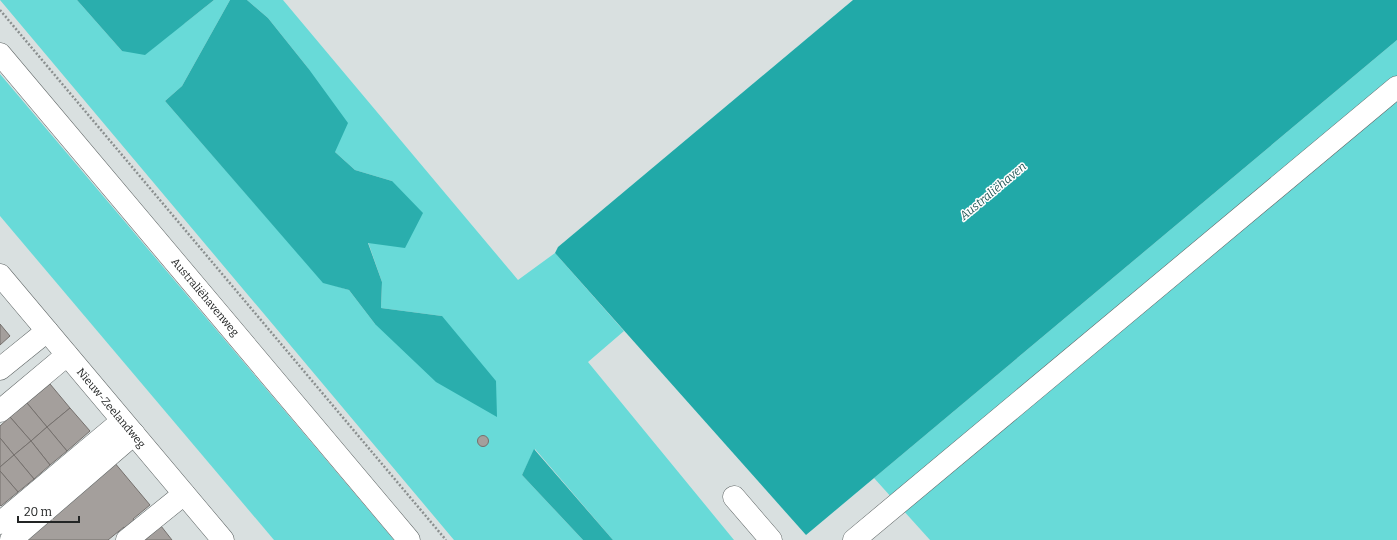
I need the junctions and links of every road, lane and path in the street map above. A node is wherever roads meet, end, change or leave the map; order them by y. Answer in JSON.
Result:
{"nodes":[{"id":1,"x":0,"y":10,"type":"edge"},
{"id":2,"x":0,"y":54,"type":"edge"},
{"id":3,"x":1397,"y":87,"type":"edge"},
{"id":4,"x":0,"y":275,"type":"edge"},
{"id":5,"x":47,"y":331,"type":"junction"},
{"id":6,"x":67,"y":355,"type":"junction"},
{"id":7,"x":0,"y":369,"type":"edge"},
{"id":8,"x":0,"y":411,"type":"edge"},
{"id":9,"x":128,"y":428,"type":"junction"},
{"id":10,"x":184,"y":494,"type":"junction"},
{"id":11,"x":734,"y":497,"type":"dead end"},
{"id":12,"x":9,"y":535,"type":"edge"},
{"id":13,"x":128,"y":540,"type":"edge"},
{"id":14,"x":223,"y":540,"type":"edge"},
{"id":15,"x":409,"y":540,"type":"edge"},
{"id":16,"x":446,"y":540,"type":"edge"},
{"id":17,"x":770,"y":540,"type":"edge"},
{"id":18,"x":854,"y":540,"type":"edge"}],
"edges":[{"from":1,"to":16,"type":"path"},
{"from":2,"to":15,"type":"street","name":"Australiëhavenweg"},
{"from":3,"to":18,"type":"street"},
{"from":4,"to":5,"type":"street","name":"Nieuw-Zeelandweg"},
{"from":5,"to":6,"type":"street","name":"Nieuw-Zeelandweg"},
{"from":5,"to":7,"type":"street"},
{"from":6,"to":8,"type":"street"},
{"from":6,"to":9,"type":"street","name":"Nieuw-Zeelandweg"},
{"from":9,"to":10,"type":"street","name":"Nieuw-Zeelandweg"},
{"from":9,"to":12,"type":"street"},
{"from":10,"to":13,"type":"street"},
{"from":10,"to":14,"type":"street","name":"Nieuw-Zeelandweg"},
{"from":11,"to":17,"type":"street"}]}
